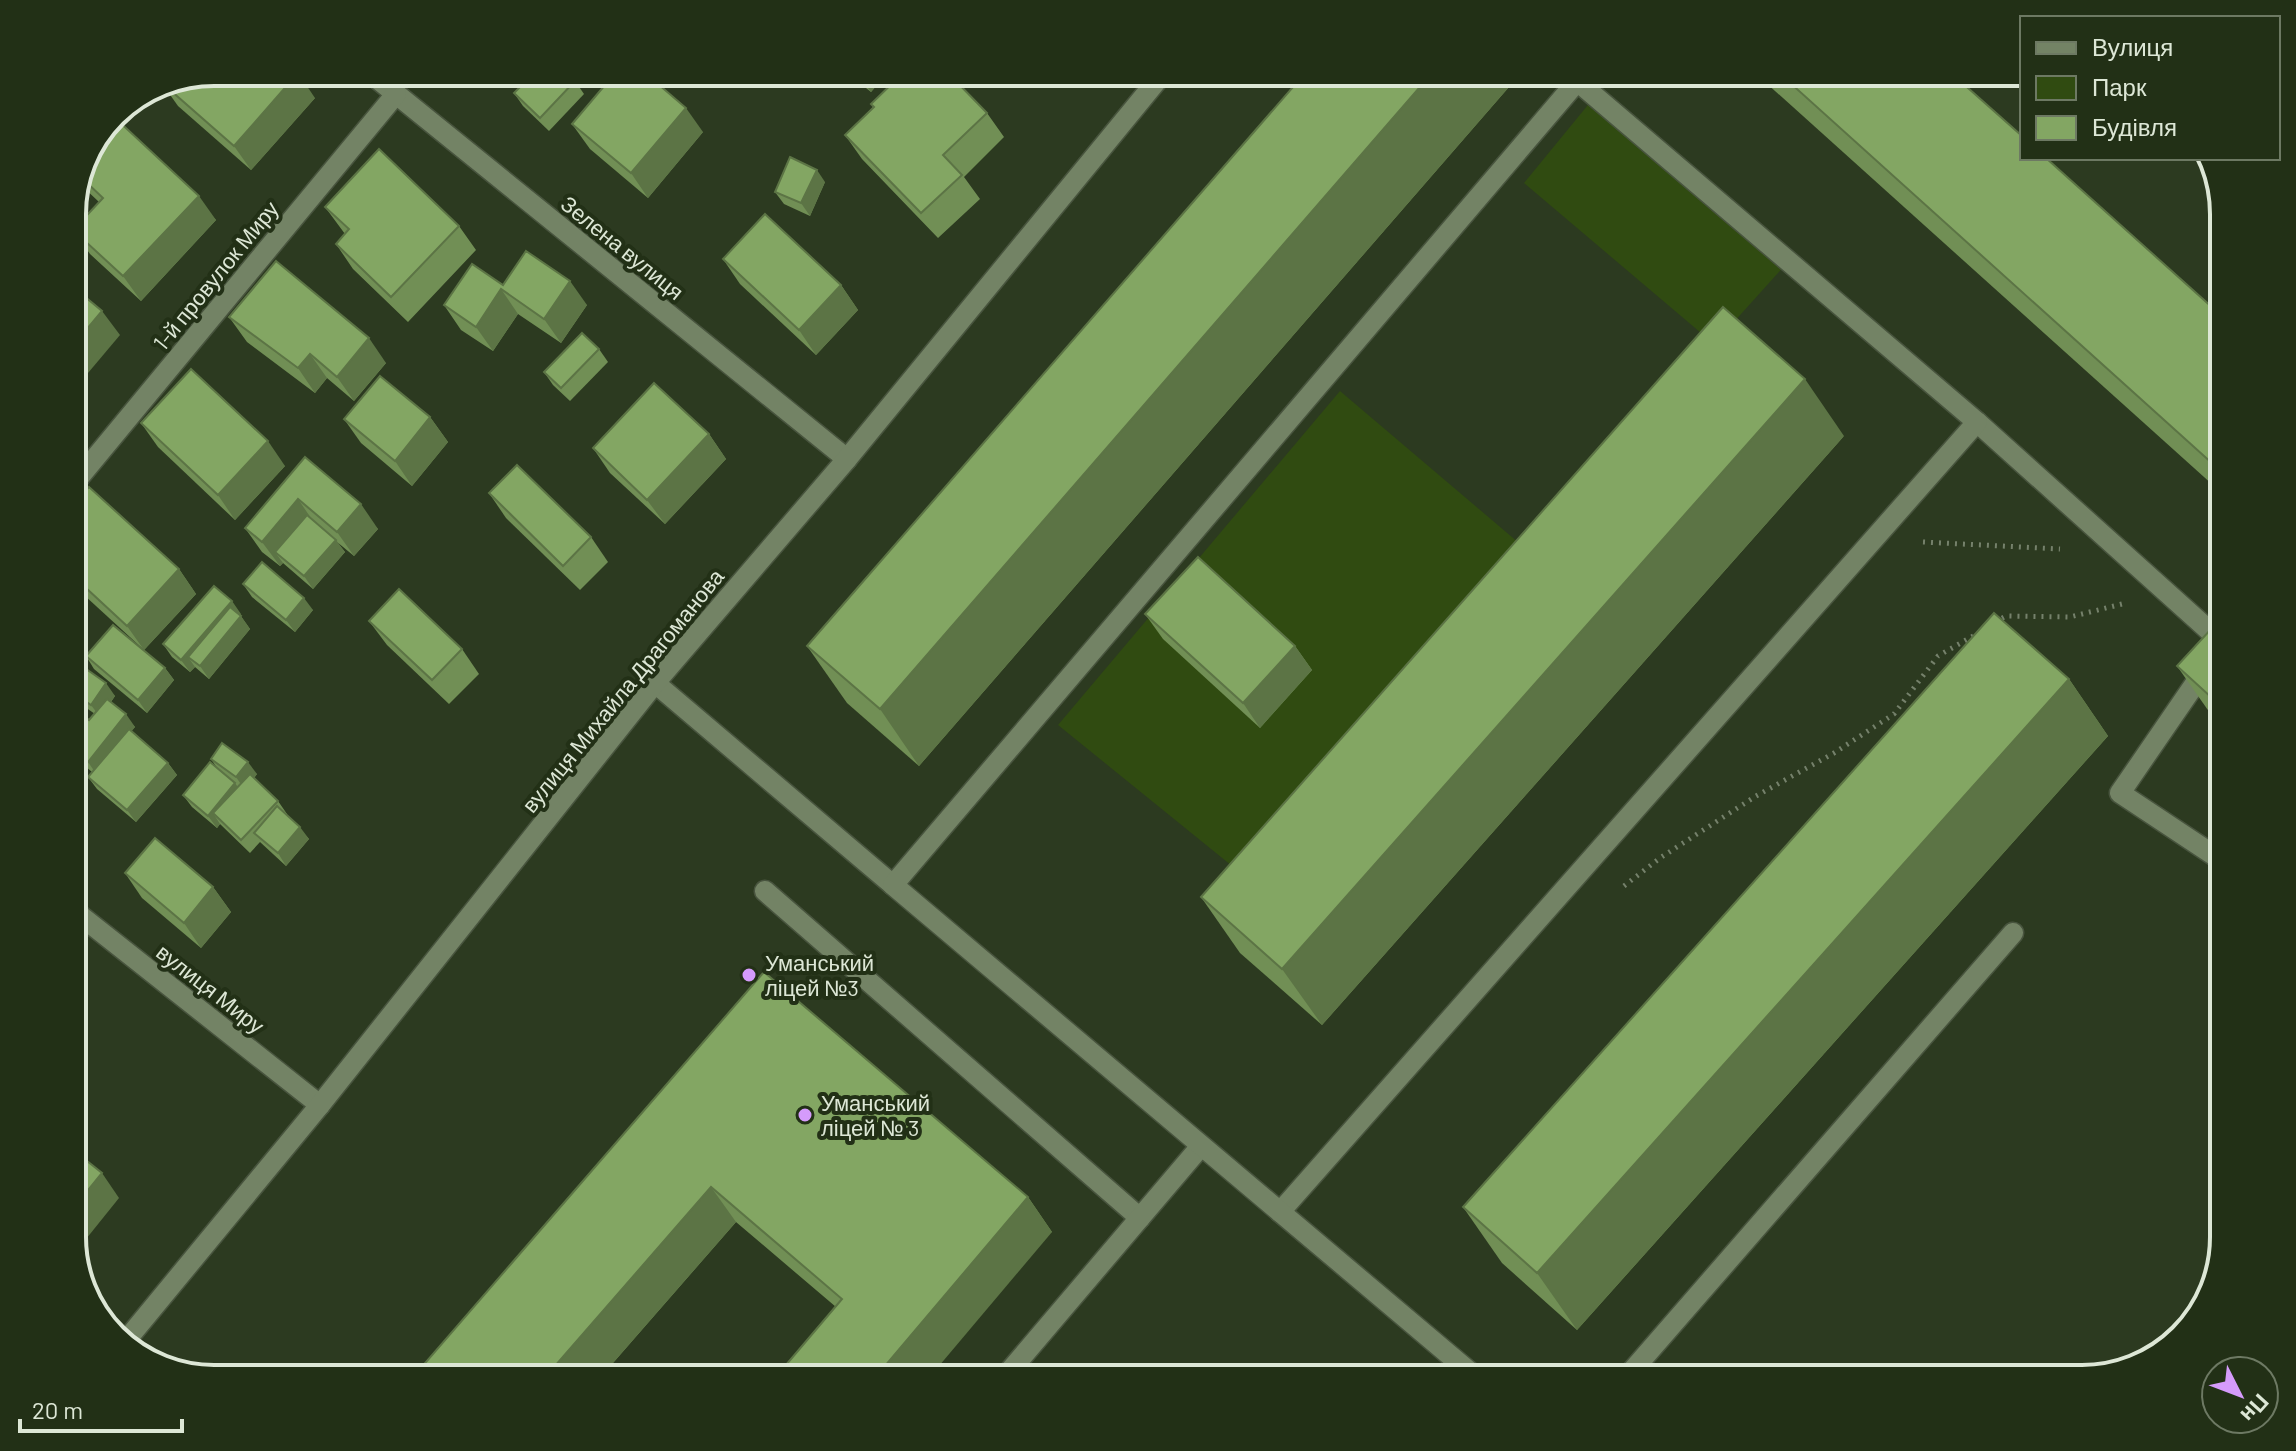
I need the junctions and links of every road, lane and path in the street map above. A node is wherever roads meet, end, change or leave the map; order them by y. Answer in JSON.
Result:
{"nodes":[{"id":1,"x":386,"y":86,"type":"edge"},
{"id":2,"x":1145,"y":86,"type":"edge"},
{"id":3,"x":1573,"y":86,"type":"edge"},
{"id":4,"x":1591,"y":86,"type":"edge"},
{"id":5,"x":396,"y":94,"type":"junction"},
{"id":6,"x":1977,"y":422,"type":"junction"},
{"id":7,"x":847,"y":459,"type":"junction"},
{"id":8,"x":86,"y":469,"type":"edge"},
{"id":9,"x":1922,"y":542,"type":"dead end"},
{"id":10,"x":2070,"y":552,"type":"dead end"},
{"id":11,"x":2185,"y":610,"type":"junction"},
{"id":12,"x":2210,"y":632,"type":"edge"},
{"id":13,"x":2210,"y":662,"type":"edge"},
{"id":14,"x":655,"y":683,"type":"junction"},
{"id":15,"x":2210,"y":853,"type":"edge"},
{"id":16,"x":893,"y":885,"type":"junction"},
{"id":17,"x":1623,"y":886,"type":"dead end"},
{"id":18,"x":765,"y":891,"type":"dead end"},
{"id":19,"x":86,"y":920,"type":"edge"},
{"id":20,"x":2013,"y":933,"type":"dead end"},
{"id":21,"x":320,"y":1105,"type":"junction"},
{"id":22,"x":1201,"y":1146,"type":"junction"},
{"id":23,"x":1280,"y":1212,"type":"junction"},
{"id":24,"x":1140,"y":1218,"type":"junction"},
{"id":25,"x":131,"y":1335,"type":"edge"},
{"id":26,"x":1015,"y":1365,"type":"edge"},
{"id":27,"x":1461,"y":1365,"type":"edge"},
{"id":28,"x":1637,"y":1365,"type":"edge"}],
"edges":[{"from":1,"to":5,"type":"street","name":"Зелена вулиця"},
{"from":2,"to":7,"type":"street","name":"вулиця Михайла Драгоманова"},
{"from":3,"to":16,"type":"street"},
{"from":4,"to":6,"type":"street"},
{"from":5,"to":7,"type":"street","name":"Зелена вулиця"},
{"from":5,"to":8,"type":"street","name":"1-й провулок Миру"},
{"from":6,"to":11,"type":"street"},
{"from":6,"to":23,"type":"street"},
{"from":7,"to":14,"type":"street","name":"вулиця Михайла Драгоманова"},
{"from":9,"to":10,"type":"path"},
{"from":11,"to":12,"type":"street"},
{"from":11,"to":17,"type":"path"},
{"from":13,"to":15,"type":"street"},
{"from":14,"to":16,"type":"street"},
{"from":14,"to":21,"type":"street","name":"вулиця Михайла Драгоманова"},
{"from":16,"to":22,"type":"street"},
{"from":18,"to":24,"type":"street"},
{"from":19,"to":21,"type":"street","name":"вулиця Миру"},
{"from":20,"to":28,"type":"street"},
{"from":21,"to":25,"type":"street","name":"вулиця Михайла Драгоманова"},
{"from":22,"to":23,"type":"street"},
{"from":22,"to":24,"type":"street"},
{"from":23,"to":27,"type":"street"},
{"from":24,"to":26,"type":"street"}]}
